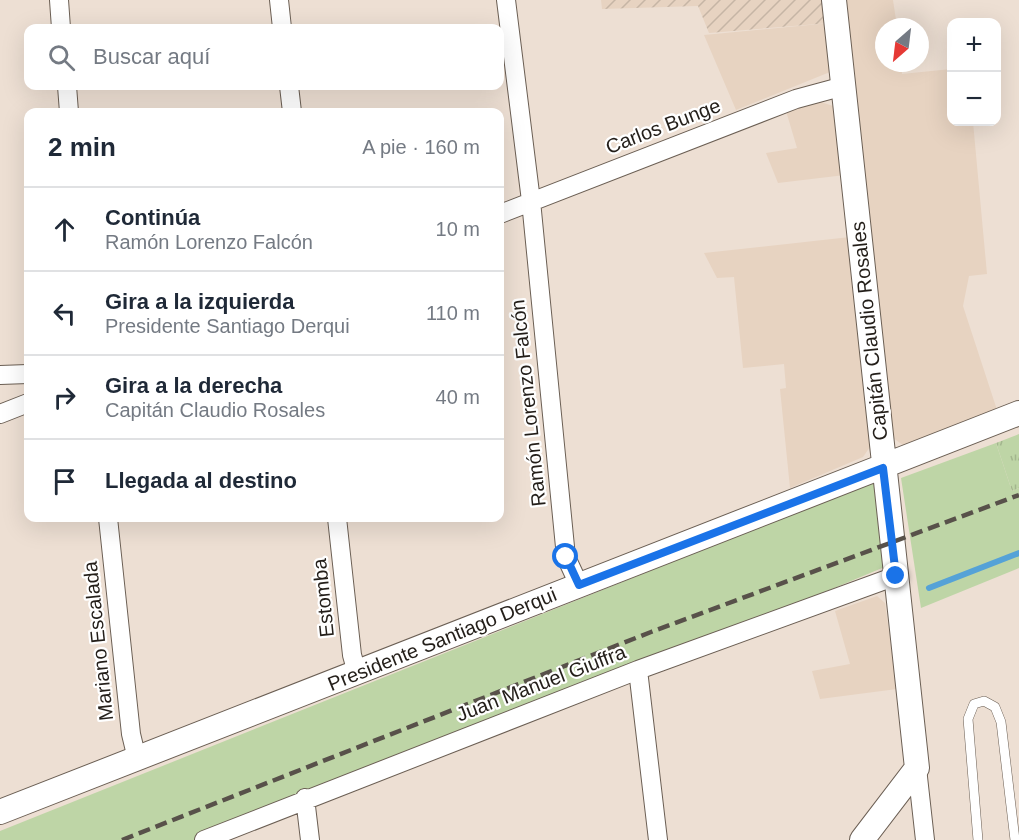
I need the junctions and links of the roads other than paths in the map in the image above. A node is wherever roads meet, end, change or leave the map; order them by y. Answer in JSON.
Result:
{"nodes":[{"id":1,"x":59,"y":0,"type":"edge"},
{"id":2,"x":279,"y":0,"type":"edge"},
{"id":3,"x":506,"y":0,"type":"edge"},
{"id":4,"x":834,"y":0,"type":"edge"},
{"id":5,"x":61,"y":24,"type":"edge"},
{"id":6,"x":282,"y":24,"type":"edge"},
{"id":7,"x":844,"y":86,"type":"junction"},
{"id":8,"x":67,"y":90,"type":"edge"},
{"id":9,"x":289,"y":90,"type":"edge"},
{"id":10,"x":69,"y":108,"type":"edge"},
{"id":11,"x":292,"y":108,"type":"edge"},
{"id":12,"x":531,"y":201,"type":"junction"},
{"id":13,"x":504,"y":212,"type":"edge"},
{"id":14,"x":24,"y":374,"type":"edge"},
{"id":15,"x":0,"y":375,"type":"edge"},
{"id":16,"x":24,"y":405,"type":"edge"},
{"id":17,"x":1019,"y":413,"type":"edge"},
{"id":18,"x":0,"y":414,"type":"edge"},
{"id":19,"x":883,"y":468,"type":"junction"},
{"id":20,"x":108,"y":522,"type":"edge"},
{"id":21,"x":337,"y":522,"type":"edge"},
{"id":22,"x":896,"y":576,"type":"junction"},
{"id":23,"x":579,"y":585,"type":"junction"},
{"id":24,"x":638,"y":670,"type":"junction"},
{"id":25,"x":357,"y":673,"type":"junction"},
{"id":26,"x":137,"y":759,"type":"junction"},
{"id":27,"x":917,"y":768,"type":"junction"},
{"id":28,"x":305,"y":798,"type":"junction"},
{"id":29,"x":0,"y":812,"type":"edge"},
{"id":30,"x":204,"y":840,"type":"edge"},
{"id":31,"x":310,"y":840,"type":"edge"},
{"id":32,"x":658,"y":840,"type":"edge"},
{"id":33,"x":862,"y":840,"type":"edge"},
{"id":34,"x":925,"y":840,"type":"edge"},
{"id":35,"x":978,"y":840,"type":"edge"},
{"id":36,"x":1016,"y":840,"type":"edge"}],
"edges":[{"from":1,"to":5,"type":"street"},
{"from":2,"to":6,"type":"street"},
{"from":3,"to":12,"type":"street","name":"Ramón Lorenzo Falcón"},
{"from":4,"to":7,"type":"street","name":"Capitán Claudio Rosales"},
{"from":7,"to":12,"type":"street","name":"Carlos Bunge"},
{"from":7,"to":19,"type":"street","name":"Capitán Claudio Rosales"},
{"from":8,"to":10,"type":"street"},
{"from":9,"to":11,"type":"street"},
{"from":12,"to":13,"type":"street","name":"Carlos Bunge"},
{"from":12,"to":23,"type":"street","name":"Ramón Lorenzo Falcón"},
{"from":14,"to":15,"type":"street"},
{"from":16,"to":18,"type":"street"},
{"from":17,"to":19,"type":"street","name":"Presidente Santiago Derqui"},
{"from":19,"to":22,"type":"street","name":"Capitán Claudio Rosales"},
{"from":19,"to":23,"type":"street","name":"Presidente Santiago Derqui"},
{"from":20,"to":26,"type":"street","name":"Mariano Escalada"},
{"from":21,"to":25,"type":"street","name":"Estomba"},
{"from":22,"to":24,"type":"street","name":"Juan Manuel Giuffra"},
{"from":22,"to":27,"type":"street","name":"Capitán Claudio Rosales"},
{"from":23,"to":25,"type":"street","name":"Presidente Santiago Derqui"},
{"from":24,"to":28,"type":"street","name":"Juan Manuel Giuffra"},
{"from":24,"to":32,"type":"street"},
{"from":25,"to":26,"type":"street","name":"Presidente Santiago Derqui"},
{"from":26,"to":29,"type":"street","name":"Presidente Santiago Derqui"},
{"from":27,"to":33,"type":"street"},
{"from":27,"to":34,"type":"street","name":"Capitán Claudio Rosales"},
{"from":28,"to":30,"type":"street","name":"Juan Manuel Giuffra"},
{"from":28,"to":31,"type":"street"},
{"from":35,"to":36,"type":"lane"}]}
